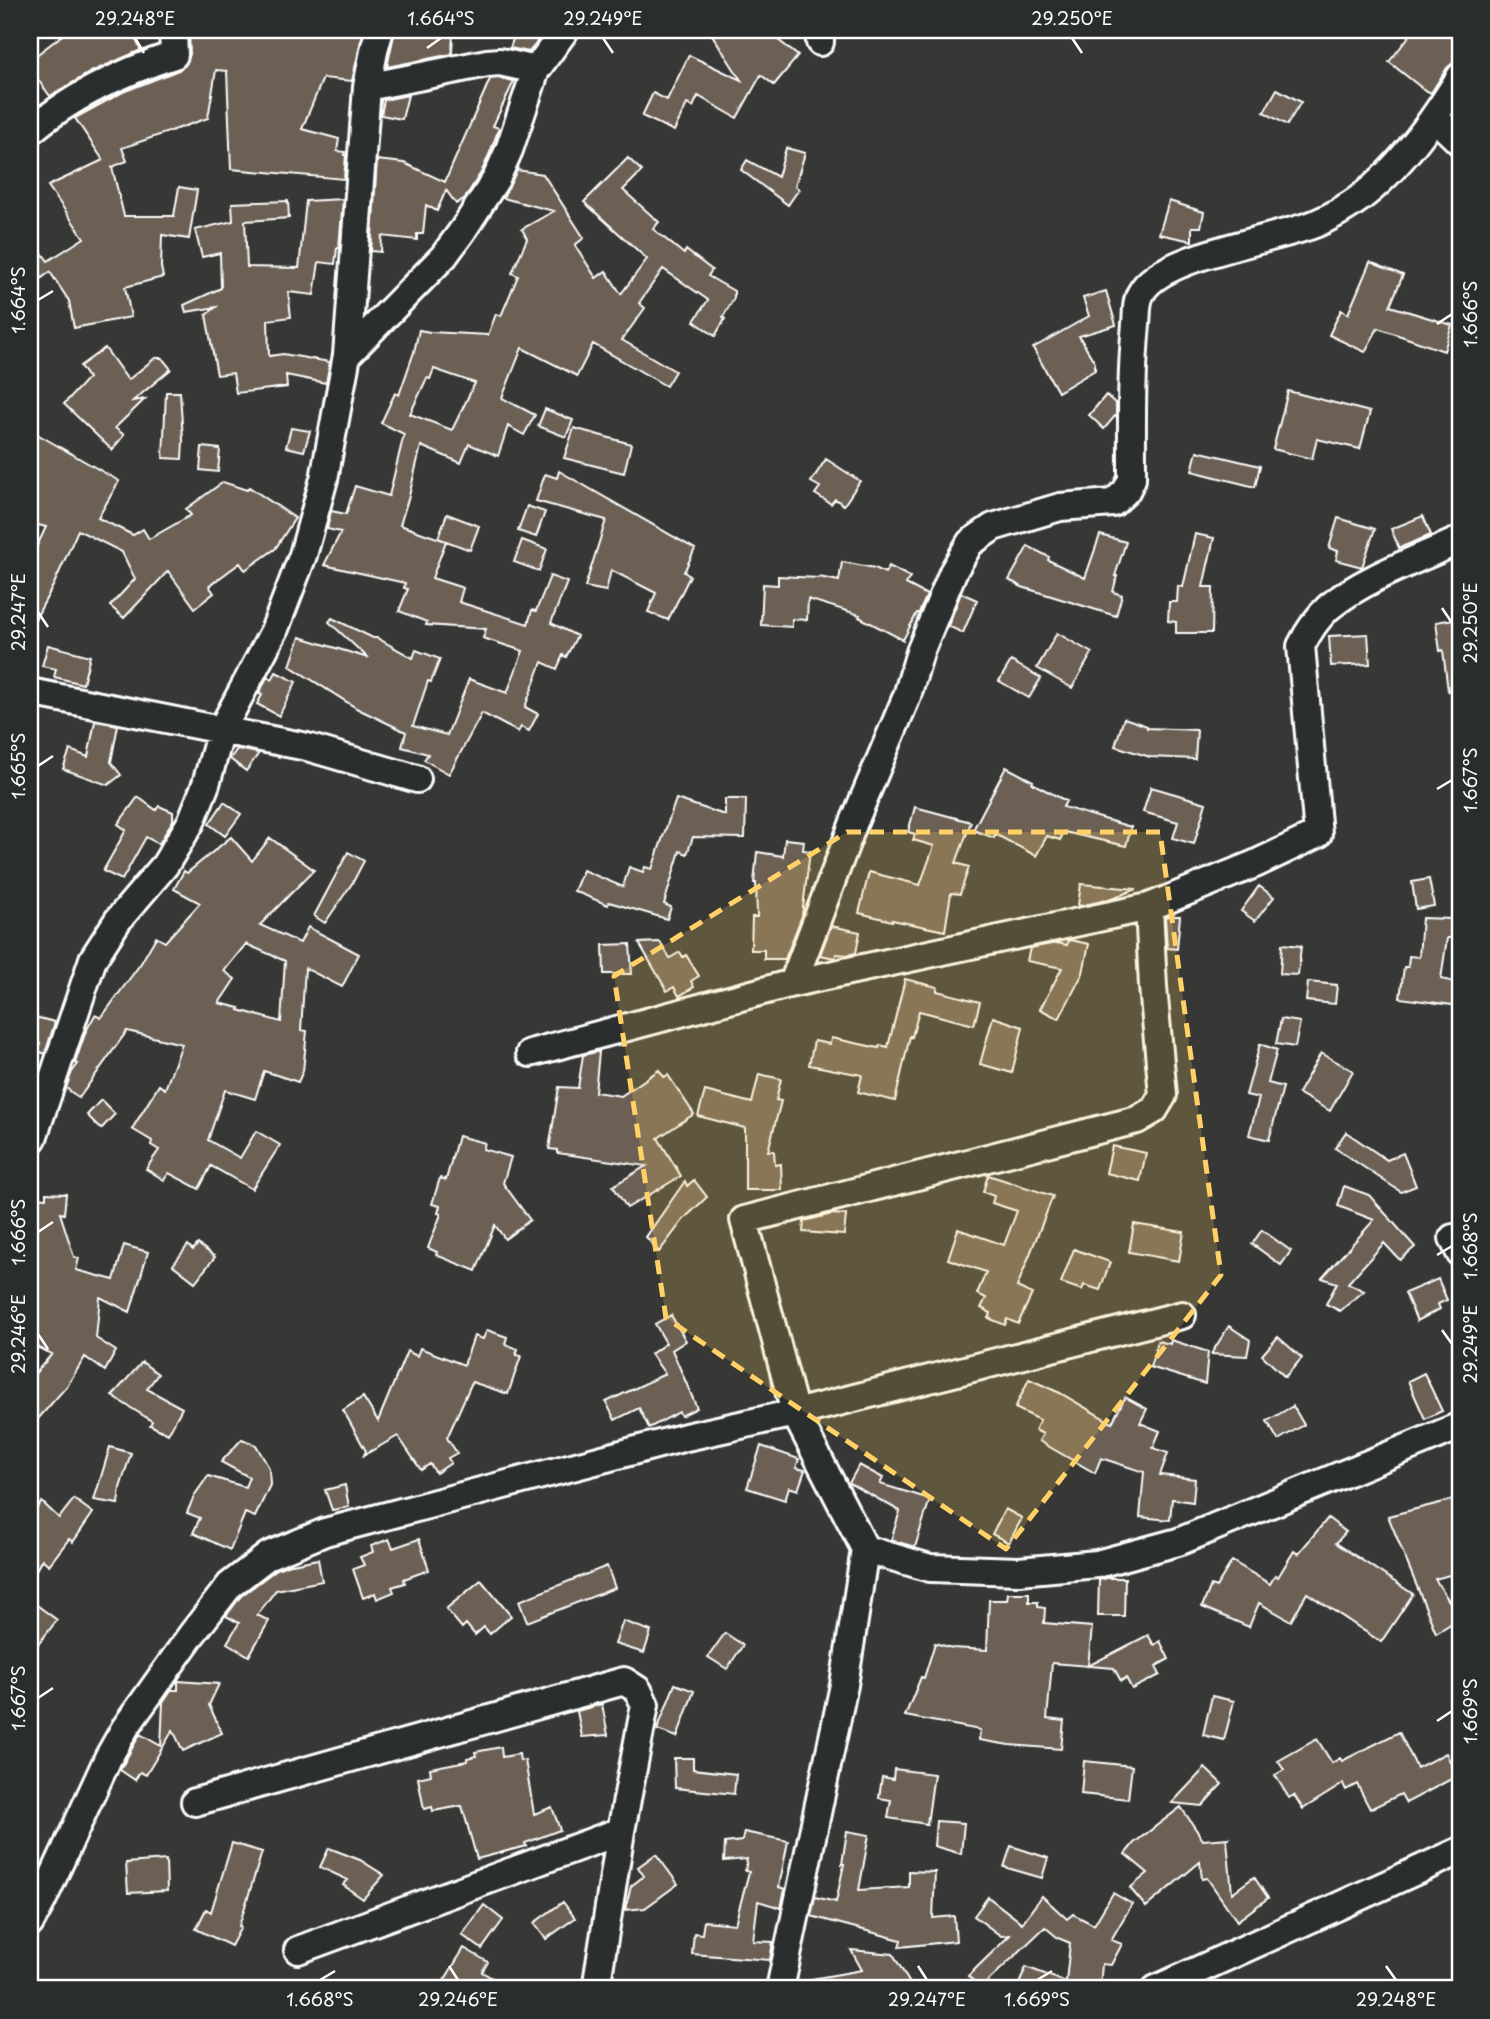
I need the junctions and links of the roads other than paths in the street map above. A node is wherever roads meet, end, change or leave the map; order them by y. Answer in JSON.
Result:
{"nodes":[{"id":1,"x":173,"y":30,"type":"edge"},
{"id":2,"x":380,"y":30,"type":"edge"},
{"id":3,"x":565,"y":30,"type":"edge"},
{"id":4,"x":536,"y":70,"type":"junction"},
{"id":5,"x":1460,"y":77,"type":"edge"},
{"id":6,"x":367,"y":87,"type":"junction"},
{"id":7,"x":1435,"y":118,"type":"junction"},
{"id":8,"x":30,"y":131,"type":"edge"},
{"id":9,"x":1460,"y":142,"type":"edge"},
{"id":10,"x":347,"y":355,"type":"junction"},
{"id":11,"x":1460,"y":540,"type":"edge"},
{"id":12,"x":30,"y":692,"type":"edge"},
{"id":13,"x":221,"y":731,"type":"junction"},
{"id":14,"x":416,"y":779,"type":"dead end"},
{"id":15,"x":1149,"y":906,"type":"junction"},
{"id":16,"x":793,"y":983,"type":"junction"},
{"id":17,"x":530,"y":1054,"type":"dead end"},
{"id":18,"x":30,"y":1142,"type":"edge"},
{"id":19,"x":1182,"y":1315,"type":"dead end"},
{"id":20,"x":794,"y":1413,"type":"junction"},
{"id":21,"x":1460,"y":1426,"type":"edge"},
{"id":22,"x":865,"y":1549,"type":"junction"},
{"id":23,"x":195,"y":1802,"type":"dead end"},
{"id":24,"x":621,"y":1831,"type":"junction"},
{"id":25,"x":1460,"y":1851,"type":"edge"},
{"id":26,"x":30,"y":1923,"type":"edge"},
{"id":27,"x":298,"y":1950,"type":"dead end"},
{"id":28,"x":596,"y":1989,"type":"edge"},
{"id":29,"x":780,"y":1989,"type":"edge"},
{"id":30,"x":1156,"y":1989,"type":"edge"}],
"edges":[{"from":1,"to":8,"type":"street"},
{"from":2,"to":6,"type":"street"},
{"from":3,"to":4,"type":"street"},
{"from":4,"to":6,"type":"street"},
{"from":4,"to":10,"type":"street"},
{"from":5,"to":7,"type":"street"},
{"from":6,"to":10,"type":"street"},
{"from":7,"to":9,"type":"street"},
{"from":7,"to":16,"type":"street"},
{"from":10,"to":13,"type":"street"},
{"from":11,"to":15,"type":"street"},
{"from":12,"to":13,"type":"street"},
{"from":13,"to":14,"type":"street"},
{"from":13,"to":18,"type":"street"},
{"from":15,"to":16,"type":"street"},
{"from":15,"to":20,"type":"street"},
{"from":16,"to":17,"type":"street"},
{"from":19,"to":20,"type":"street"},
{"from":20,"to":22,"type":"street"},
{"from":20,"to":26,"type":"street"},
{"from":21,"to":22,"type":"street"},
{"from":22,"to":29,"type":"street"},
{"from":23,"to":24,"type":"street"},
{"from":24,"to":27,"type":"street"},
{"from":24,"to":28,"type":"street"},
{"from":25,"to":30,"type":"street"}]}
